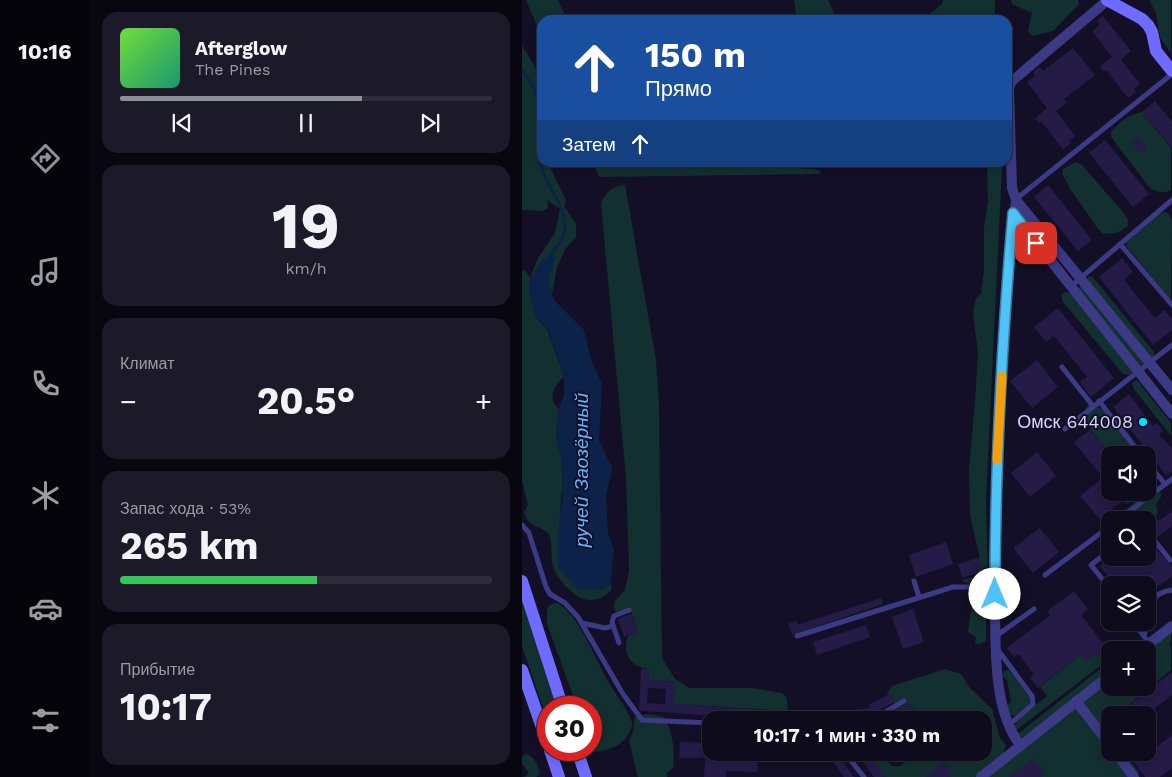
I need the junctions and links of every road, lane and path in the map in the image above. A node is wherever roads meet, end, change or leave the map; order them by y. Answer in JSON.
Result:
{"nodes":[{"id":1,"x":1108,"y":0,"type":"edge"},
{"id":2,"x":1172,"y":72,"type":"edge"},
{"id":3,"x":1012,"y":82,"type":"edge"},
{"id":4,"x":1011,"y":167,"type":"edge"},
{"id":5,"x":1016,"y":200,"type":"junction"},
{"id":6,"x":1172,"y":200,"type":"edge"},
{"id":7,"x":1013,"y":213,"type":"junction"},
{"id":8,"x":1120,"y":244,"type":"junction"},
{"id":9,"x":1081,"y":278,"type":"junction"},
{"id":10,"x":1070,"y":287,"type":"junction"},
{"id":11,"x":1172,"y":306,"type":"edge"},
{"id":12,"x":1004,"y":319,"type":"joint"},
{"id":13,"x":1172,"y":345,"type":"edge"},
{"id":14,"x":1149,"y":364,"type":"junction"},
{"id":15,"x":1062,"y":367,"type":"dead end"},
{"id":16,"x":1138,"y":372,"type":"junction"},
{"id":17,"x":1172,"y":390,"type":"edge"},
{"id":18,"x":1000,"y":401,"type":"joint"},
{"id":19,"x":1099,"y":401,"type":"junction"},
{"id":20,"x":1093,"y":406,"type":"junction"},
{"id":21,"x":1172,"y":414,"type":"edge"},
{"id":22,"x":1065,"y":429,"type":"dead end"},
{"id":23,"x":1134,"y":446,"type":"edge"},
{"id":24,"x":1156,"y":473,"type":"edge"},
{"id":25,"x":1172,"y":479,"type":"edge"},
{"id":26,"x":1165,"y":484,"type":"junction"},
{"id":27,"x":1130,"y":511,"type":"edge"},
{"id":28,"x":522,"y":525,"type":"edge"},
{"id":29,"x":1101,"y":533,"type":"edge"},
{"id":30,"x":1156,"y":542,"type":"edge"},
{"id":31,"x":1101,"y":557,"type":"edge"},
{"id":32,"x":1170,"y":560,"type":"dead end"},
{"id":33,"x":1045,"y":575,"type":"dead end"},
{"id":34,"x":1101,"y":578,"type":"edge"},
{"id":35,"x":522,"y":581,"type":"edge"},
{"id":36,"x":914,"y":581,"type":"dead end"},
{"id":37,"x":1172,"y":590,"type":"edge"},
{"id":38,"x":991,"y":593,"type":"junction"},
{"id":39,"x":1156,"y":596,"type":"edge"},
{"id":40,"x":919,"y":598,"type":"junction"},
{"id":41,"x":1034,"y":608,"type":"dead end"},
{"id":42,"x":629,"y":610,"type":"dead end"},
{"id":43,"x":582,"y":624,"type":"junction"},
{"id":44,"x":614,"y":626,"type":"junction"},
{"id":45,"x":1172,"y":626,"type":"edge"},
{"id":46,"x":797,"y":636,"type":"dead end"},
{"id":47,"x":996,"y":636,"type":"junction"},
{"id":48,"x":1153,"y":641,"type":"edge"},
{"id":49,"x":619,"y":644,"type":"dead end"},
{"id":50,"x":996,"y":648,"type":"junction"},
{"id":51,"x":522,"y":670,"type":"edge"},
{"id":52,"x":1101,"y":682,"type":"edge"},
{"id":53,"x":559,"y":696,"type":"edge"},
{"id":54,"x":904,"y":701,"type":"dead end"},
{"id":55,"x":1076,"y":701,"type":"junction"},
{"id":56,"x":887,"y":711,"type":"edge"},
{"id":57,"x":537,"y":713,"type":"edge"},
{"id":58,"x":702,"y":723,"type":"edge"},
{"id":59,"x":1009,"y":725,"type":"junction"},
{"id":60,"x":1101,"y":733,"type":"edge"},
{"id":61,"x":1021,"y":746,"type":"junction"},
{"id":62,"x":554,"y":761,"type":"edge"},
{"id":63,"x":581,"y":761,"type":"edge"},
{"id":64,"x":851,"y":761,"type":"edge"},
{"id":65,"x":1122,"y":761,"type":"edge"},
{"id":66,"x":559,"y":777,"type":"edge"},
{"id":67,"x":586,"y":777,"type":"edge"},
{"id":68,"x":864,"y":777,"type":"edge"},
{"id":69,"x":981,"y":777,"type":"edge"},
{"id":70,"x":1134,"y":777,"type":"edge"}],
"edges":[{"from":1,"to":2,"type":"main road"},
{"from":1,"to":3,"type":"street"},
{"from":2,"to":5,"type":"lane"},
{"from":4,"to":5,"type":"street"},
{"from":5,"to":7,"type":"street"},
{"from":5,"to":9,"type":"street"},
{"from":6,"to":8,"type":"lane"},
{"from":7,"to":10,"type":"street"},
{"from":7,"to":12,"type":"street"},
{"from":8,"to":9,"type":"lane"},
{"from":8,"to":11,"type":"lane"},
{"from":9,"to":10,"type":"lane"},
{"from":9,"to":14,"type":"street"},
{"from":10,"to":16,"type":"street"},
{"from":12,"to":18,"type":"lane"},
{"from":13,"to":14,"type":"lane"},
{"from":14,"to":16,"type":"lane"},
{"from":14,"to":17,"type":"street"},
{"from":15,"to":20,"type":"lane"},
{"from":16,"to":19,"type":"lane"},
{"from":16,"to":21,"type":"street"},
{"from":18,"to":38,"type":"street"},
{"from":19,"to":20,"type":"lane"},
{"from":19,"to":23,"type":"lane"},
{"from":20,"to":22,"type":"lane"},
{"from":24,"to":26,"type":"lane"},
{"from":25,"to":26,"type":"lane"},
{"from":26,"to":27,"type":"lane"},
{"from":28,"to":43,"type":"lane"},
{"from":29,"to":33,"type":"lane"},
{"from":30,"to":32,"type":"lane"},
{"from":31,"to":34,"type":"lane"},
{"from":35,"to":53,"type":"main road"},
{"from":36,"to":40,"type":"lane"},
{"from":37,"to":39,"type":"lane"},
{"from":38,"to":40,"type":"lane"},
{"from":38,"to":47,"type":"street"},
{"from":40,"to":46,"type":"lane"},
{"from":41,"to":47,"type":"lane"},
{"from":42,"to":44,"type":"lane"},
{"from":43,"to":44,"type":"lane"},
{"from":43,"to":58,"type":"lane"},
{"from":44,"to":49,"type":"lane"},
{"from":45,"to":48,"type":"street"},
{"from":47,"to":50,"type":"street"},
{"from":50,"to":59,"type":"street"},
{"from":50,"to":59,"type":"lane"},
{"from":51,"to":57,"type":"main road"},
{"from":52,"to":55,"type":"street"},
{"from":54,"to":56,"type":"lane"},
{"from":55,"to":60,"type":"street"},
{"from":55,"to":61,"type":"street"},
{"from":59,"to":61,"type":"street"},
{"from":61,"to":69,"type":"street"},
{"from":62,"to":66,"type":"main road"},
{"from":63,"to":67,"type":"main road"},
{"from":64,"to":68,"type":"lane"},
{"from":65,"to":70,"type":"street"}]}
